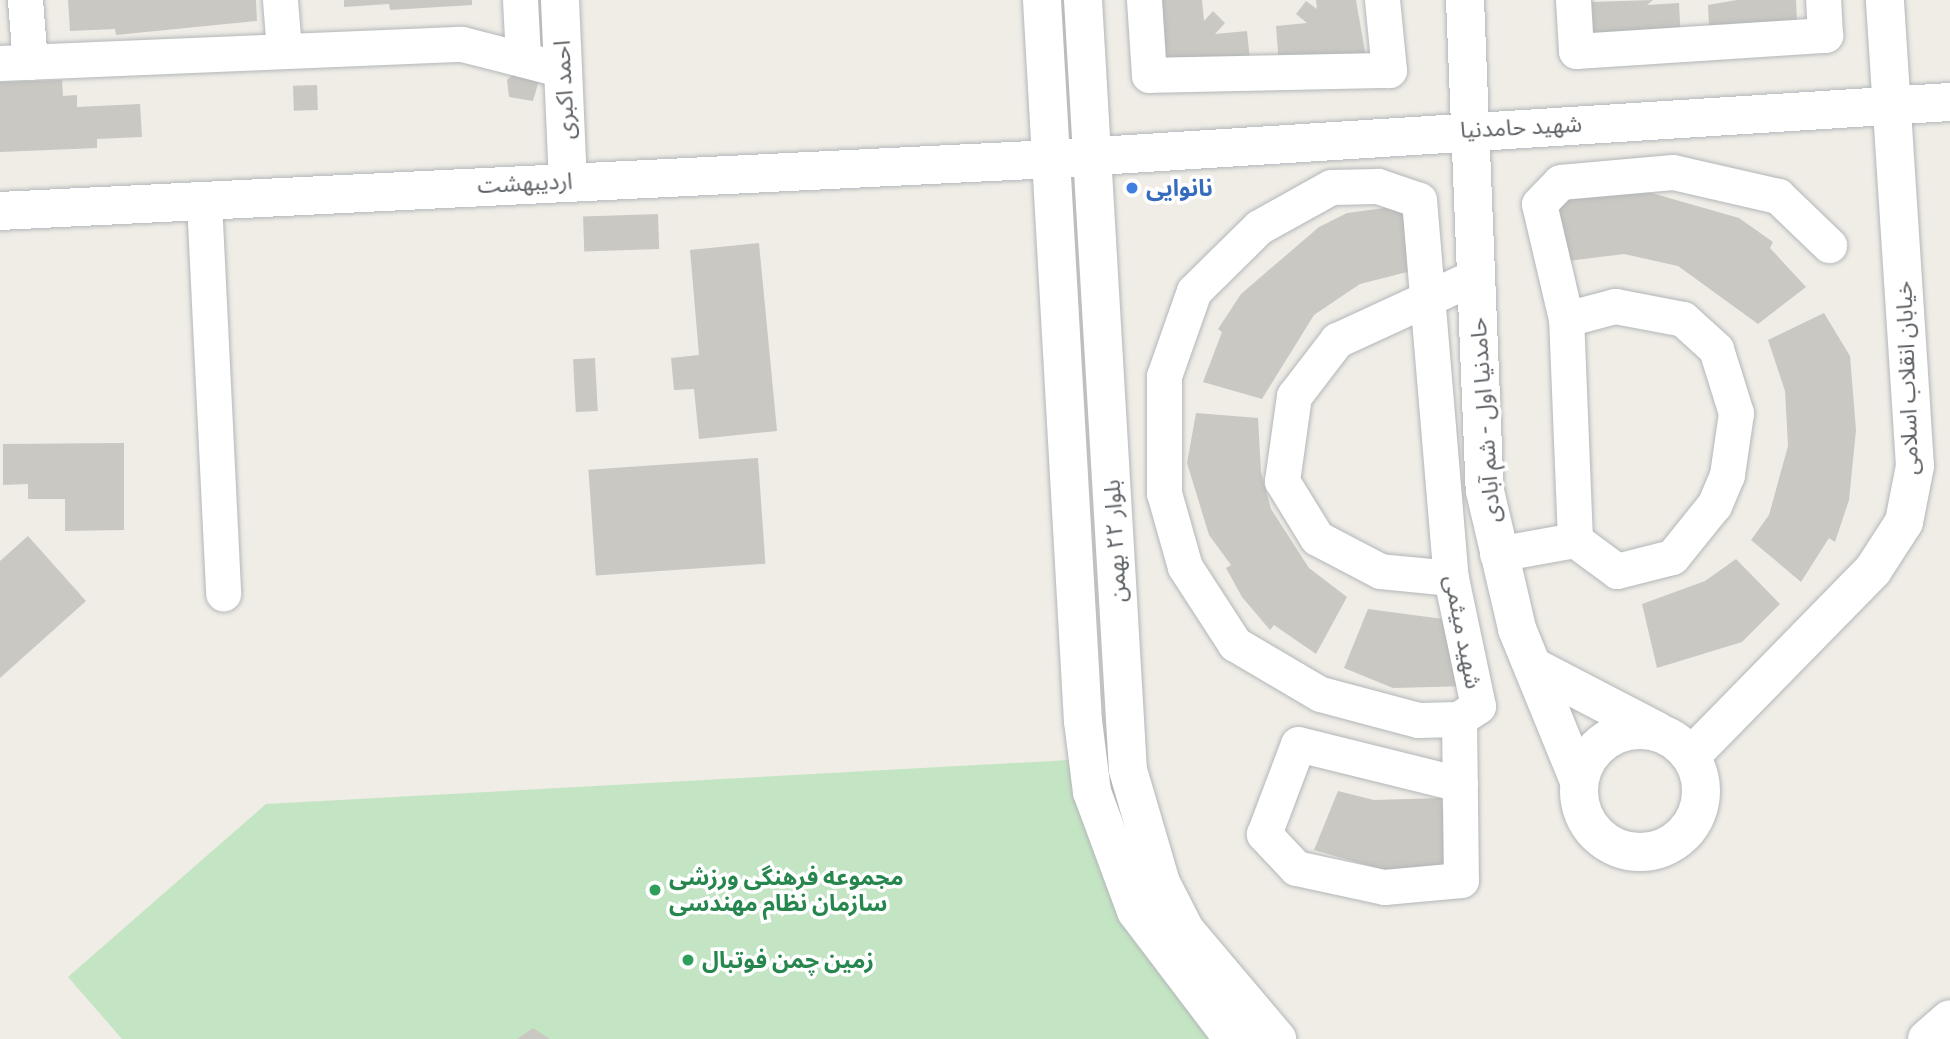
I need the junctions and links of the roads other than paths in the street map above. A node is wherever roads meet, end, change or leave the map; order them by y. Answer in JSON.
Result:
{"nodes":[{"id":1,"x":25,"y":0,"type":"edge"},
{"id":2,"x":280,"y":0,"type":"edge"},
{"id":3,"x":520,"y":0,"type":"edge"},
{"id":4,"x":560,"y":0,"type":"edge"},
{"id":5,"x":1042,"y":0,"type":"edge"},
{"id":6,"x":1083,"y":0,"type":"edge"},
{"id":7,"x":1144,"y":0,"type":"edge"},
{"id":8,"x":1382,"y":0,"type":"edge"},
{"id":9,"x":1465,"y":0,"type":"edge"},
{"id":10,"x":1573,"y":0,"type":"edge"},
{"id":11,"x":1823,"y":0,"type":"edge"},
{"id":12,"x":1885,"y":0,"type":"edge"},
{"id":13,"x":284,"y":50,"type":"junction"},
{"id":14,"x":523,"y":57,"type":"junction"},
{"id":15,"x":15,"y":62,"type":"edge"},
{"id":16,"x":564,"y":70,"type":"junction"},
{"id":17,"x":1950,"y":102,"type":"edge"},
{"id":18,"x":1892,"y":105,"type":"junction"},
{"id":19,"x":1469,"y":129,"type":"junction"},
{"id":20,"x":1093,"y":155,"type":"junction"},
{"id":21,"x":1051,"y":159,"type":"junction"},
{"id":22,"x":568,"y":180,"type":"junction"},
{"id":23,"x":204,"y":201,"type":"junction"},
{"id":24,"x":0,"y":211,"type":"edge"},
{"id":25,"x":1829,"y":245,"type":"dead end"},
{"id":26,"x":1476,"y":275,"type":"junction"},
{"id":27,"x":1423,"y":297,"type":"junction"},
{"id":28,"x":1566,"y":319,"type":"junction"},
{"id":29,"x":1575,"y":540,"type":"junction"},
{"id":30,"x":1497,"y":554,"type":"junction"},
{"id":31,"x":1451,"y":579,"type":"junction"},
{"id":32,"x":223,"y":594,"type":"dead end"},
{"id":33,"x":1538,"y":669,"type":"junction"},
{"id":34,"x":1459,"y":719,"type":"junction"},
{"id":35,"x":1658,"y":732,"type":"junction"},
{"id":36,"x":1691,"y":756,"type":"junction"},
{"id":37,"x":1579,"y":781,"type":"junction"},
{"id":38,"x":1460,"y":785,"type":"junction"},
{"id":39,"x":1950,"y":1020,"type":"edge"},
{"id":40,"x":1233,"y":1039,"type":"edge"},
{"id":41,"x":1276,"y":1039,"type":"edge"},
{"id":42,"x":1927,"y":1039,"type":"edge"}],
"edges":[{"from":1,"to":15,"type":"street"},
{"from":2,"to":13,"type":"street"},
{"from":3,"to":14,"type":"street"},
{"from":4,"to":16,"type":"street","name":"احمد اکبری"},
{"from":5,"to":21,"type":"street","name":"بلوار ۲۲ بهمن"},
{"from":6,"to":20,"type":"street","name":"بلوار ۲۲ بهمن"},
{"from":7,"to":8,"type":"street"},
{"from":9,"to":19,"type":"street","name":"حامدنیا اول - شم آبادی"},
{"from":10,"to":11,"type":"street"},
{"from":12,"to":18,"type":"street","name":"خیابان انقلاب اسلامی"},
{"from":13,"to":14,"type":"street"},
{"from":13,"to":15,"type":"street"},
{"from":14,"to":16,"type":"street"},
{"from":16,"to":22,"type":"street","name":"احمد اکبری"},
{"from":17,"to":18,"type":"street","name":"شهید حامدنیا"},
{"from":18,"to":19,"type":"street","name":"شهید حامدنیا"},
{"from":18,"to":36,"type":"street","name":"خیابان انقلاب اسلامی"},
{"from":19,"to":20,"type":"street","name":"شهید حامدنیا"},
{"from":19,"to":26,"type":"street","name":"حامدنیا اول - شم آبادی"},
{"from":20,"to":21,"type":"street","name":"شهید حامدنیا"},
{"from":20,"to":41,"type":"street","name":"بلوار ۲۲ بهمن"},
{"from":21,"to":22,"type":"street","name":"اردیبهشت"},
{"from":21,"to":40,"type":"street","name":"بلوار ۲۲ بهمن"},
{"from":22,"to":23,"type":"street","name":"اردیبهشت"},
{"from":23,"to":24,"type":"street","name":"اردیبهشت"},
{"from":23,"to":32,"type":"street"},
{"from":25,"to":28,"type":"street"},
{"from":26,"to":27,"type":"street"},
{"from":26,"to":30,"type":"street","name":"حامدنیا اول - شم آبادی"},
{"from":27,"to":31,"type":"street","name":"شهید میثمی"},
{"from":27,"to":31,"type":"street"},
{"from":27,"to":34,"type":"street","name":"شهید میثمی"},
{"from":28,"to":29,"type":"street"},
{"from":28,"to":29,"type":"street"},
{"from":29,"to":30,"type":"street"},
{"from":30,"to":33,"type":"street","name":"حامدنیا اول - شم آبادی"},
{"from":31,"to":34,"type":"street","name":"شهید میثمی"},
{"from":33,"to":35,"type":"street"},
{"from":33,"to":37,"type":"street","name":"حامدنیا اول - شم آبادی"},
{"from":34,"to":38,"type":"street"},
{"from":35,"to":36,"type":"street"},
{"from":35,"to":37,"type":"street"},
{"from":36,"to":37,"type":"street"},
{"from":38,"to":38,"type":"street"},
{"from":39,"to":42,"type":"street"}]}
